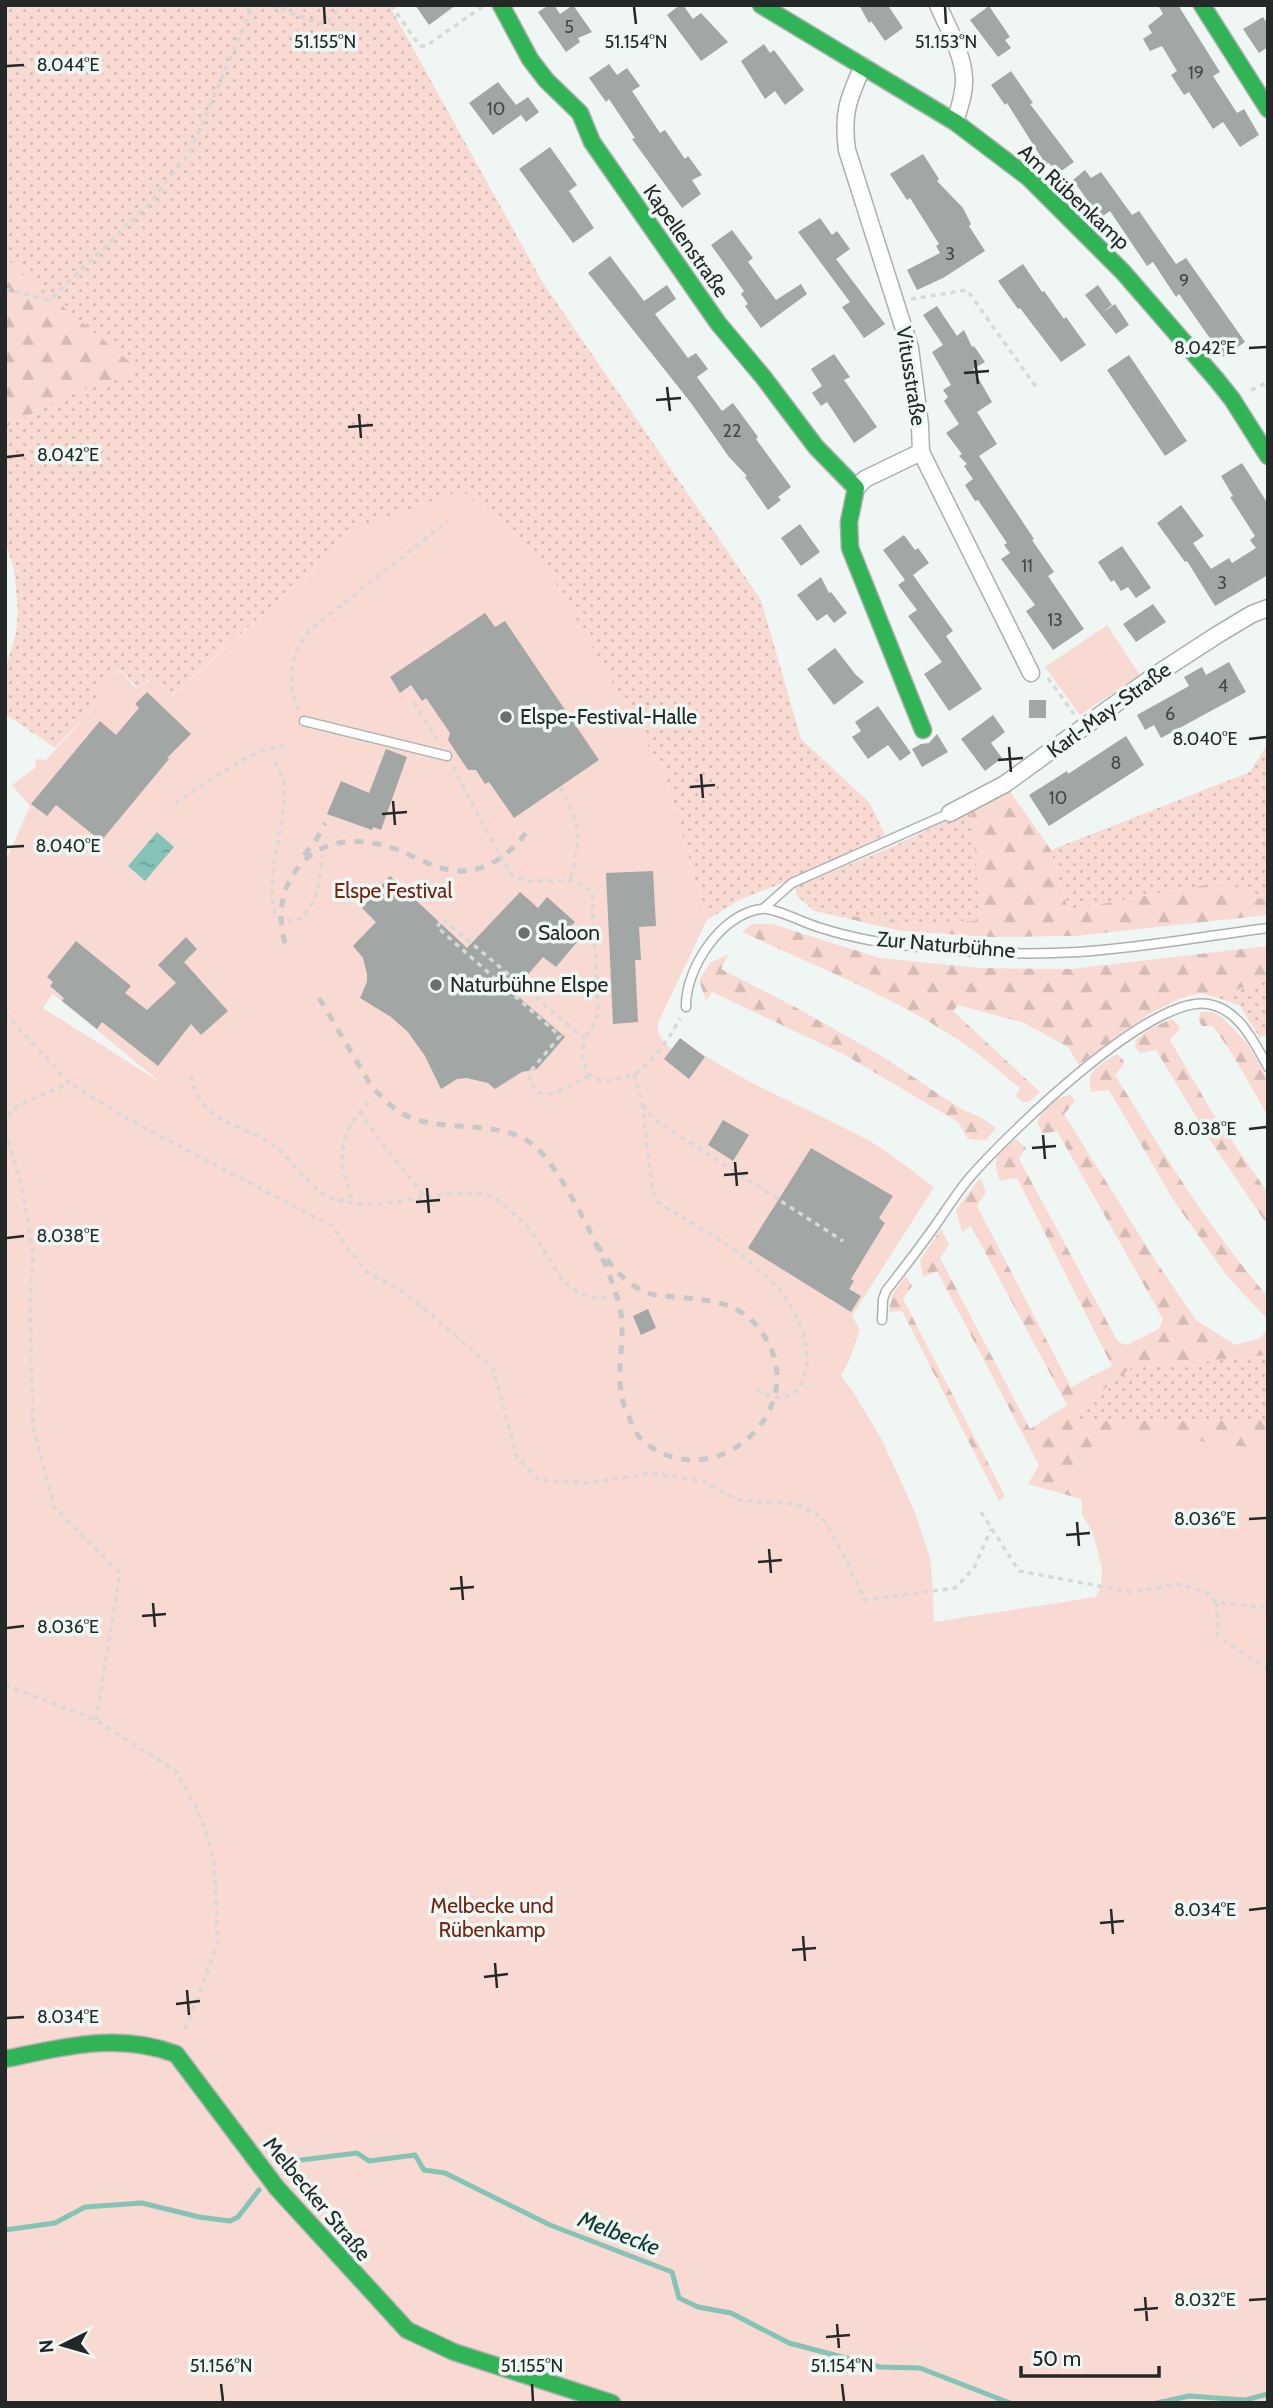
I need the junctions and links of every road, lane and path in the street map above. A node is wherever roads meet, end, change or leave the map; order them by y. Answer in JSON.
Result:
{"nodes":[{"id":1,"x":253,"y":5,"type":"edge"},
{"id":2,"x":272,"y":5,"type":"edge"},
{"id":3,"x":342,"y":5,"type":"edge"},
{"id":4,"x":391,"y":5,"type":"edge"},
{"id":5,"x":485,"y":5,"type":"edge"},
{"id":6,"x":501,"y":5,"type":"edge"},
{"id":7,"x":761,"y":5,"type":"edge"},
{"id":8,"x":938,"y":5,"type":"edge"},
{"id":9,"x":1202,"y":5,"type":"edge"},
{"id":10,"x":863,"y":66,"type":"junction"},
{"id":11,"x":1268,"y":109,"type":"edge"},
{"id":12,"x":955,"y":122,"type":"junction"},
{"id":13,"x":5,"y":289,"type":"edge"},
{"id":14,"x":897,"y":302,"type":"junction"},
{"id":15,"x":1036,"y":387,"type":"dead end"},
{"id":16,"x":921,"y":452,"type":"junction"},
{"id":17,"x":1268,"y":456,"type":"edge"},
{"id":18,"x":856,"y":488,"type":"junction"},
{"id":19,"x":448,"y":521,"type":"dead end"},
{"id":20,"x":1268,"y":608,"type":"edge"},
{"id":21,"x":1031,"y":673,"type":"joint"},
{"id":22,"x":414,"y":702,"type":"dead end"},
{"id":23,"x":304,"y":721,"type":"joint"},
{"id":24,"x":1084,"y":727,"type":"junction"},
{"id":25,"x":923,"y":730,"type":"dead end"},
{"id":26,"x":284,"y":746,"type":"dead end"},
{"id":27,"x":447,"y":755,"type":"junction"},
{"id":28,"x":275,"y":762,"type":"dead end"},
{"id":29,"x":560,"y":787,"type":"dead end"},
{"id":30,"x":175,"y":804,"type":"dead end"},
{"id":31,"x":950,"y":813,"type":"joint"},
{"id":32,"x":322,"y":856,"type":"dead end"},
{"id":33,"x":570,"y":880,"type":"junction"},
{"id":34,"x":764,"y":908,"type":"junction"},
{"id":35,"x":1268,"y":928,"type":"edge"},
{"id":36,"x":686,"y":1007,"type":"joint"},
{"id":37,"x":5,"y":1013,"type":"edge"},
{"id":38,"x":584,"y":1040,"type":"junction"},
{"id":39,"x":1268,"y":1067,"type":"edge"},
{"id":40,"x":634,"y":1074,"type":"junction"},
{"id":41,"x":191,"y":1076,"type":"dead end"},
{"id":42,"x":589,"y":1076,"type":"junction"},
{"id":43,"x":69,"y":1083,"type":"junction"},
{"id":44,"x":370,"y":1100,"type":"dead end"},
{"id":45,"x":642,"y":1103,"type":"junction"},
{"id":46,"x":360,"y":1111,"type":"junction"},
{"id":47,"x":5,"y":1128,"type":"edge"},
{"id":48,"x":426,"y":1198,"type":"junction"},
{"id":49,"x":338,"y":1200,"type":"junction"},
{"id":50,"x":843,"y":1241,"type":"dead end"},
{"id":51,"x":612,"y":1296,"type":"dead end"},
{"id":52,"x":881,"y":1320,"type":"dead end"},
{"id":53,"x":751,"y":1388,"type":"dead end"},
{"id":54,"x":981,"y":1512,"type":"dead end"},
{"id":55,"x":991,"y":1529,"type":"junction"},
{"id":56,"x":1216,"y":1602,"type":"junction"},
{"id":57,"x":1268,"y":1608,"type":"edge"},
{"id":58,"x":1268,"y":1670,"type":"edge"},
{"id":59,"x":5,"y":1685,"type":"edge"},
{"id":60,"x":96,"y":1720,"type":"junction"},
{"id":61,"x":176,"y":2054,"type":"junction"},
{"id":62,"x":5,"y":2059,"type":"edge"},
{"id":63,"x":612,"y":2403,"type":"edge"}],
"edges":[{"from":1,"to":13,"type":"path"},
{"from":2,"to":3,"type":"path"},
{"from":4,"to":5,"type":"path"},
{"from":6,"to":18,"type":"street","name":"Kapellenstraße"},
{"from":7,"to":10,"type":"street","name":"Am Rübenkamp"},
{"from":8,"to":12,"type":"street"},
{"from":9,"to":11,"type":"street"},
{"from":10,"to":12,"type":"street","name":"Am Rübenkamp"},
{"from":10,"to":14,"type":"street","name":"Vitusstraße"},
{"from":12,"to":17,"type":"street","name":"Am Rübenkamp"},
{"from":14,"to":15,"type":"path"},
{"from":14,"to":16,"type":"street","name":"Vitusstraße"},
{"from":16,"to":18,"type":"street"},
{"from":16,"to":21,"type":"street","name":"Vitusstraße"},
{"from":18,"to":25,"type":"street"},
{"from":19,"to":23,"type":"path"},
{"from":20,"to":24,"type":"street","name":"Karl-May-Straße"},
{"from":21,"to":24,"type":"path"},
{"from":22,"to":27,"type":"path"},
{"from":23,"to":27,"type":"lane"},
{"from":24,"to":31,"type":"street","name":"Karl-May-Straße"},
{"from":26,"to":30,"type":"path"},
{"from":27,"to":33,"type":"path"},
{"from":28,"to":32,"type":"path"},
{"from":29,"to":33,"type":"path"},
{"from":31,"to":34,"type":"lane"},
{"from":33,"to":38,"type":"path"},
{"from":34,"to":35,"type":"lane","name":"Zur Naturbühne"},
{"from":34,"to":36,"type":"lane"},
{"from":36,"to":40,"type":"path"},
{"from":37,"to":43,"type":"path"},
{"from":38,"to":42,"type":"path"},
{"from":38,"to":42,"type":"path"},
{"from":39,"to":52,"type":"lane"},
{"from":40,"to":42,"type":"path"},
{"from":40,"to":45,"type":"path"},
{"from":41,"to":49,"type":"path"},
{"from":43,"to":47,"type":"path"},
{"from":43,"to":55,"type":"path"},
{"from":44,"to":46,"type":"path"},
{"from":45,"to":50,"type":"path"},
{"from":45,"to":53,"type":"path"},
{"from":46,"to":48,"type":"path"},
{"from":46,"to":49,"type":"path"},
{"from":47,"to":60,"type":"path"},
{"from":48,"to":49,"type":"path"},
{"from":48,"to":51,"type":"path"},
{"from":54,"to":55,"type":"path"},
{"from":55,"to":56,"type":"path"},
{"from":56,"to":57,"type":"path"},
{"from":56,"to":58,"type":"path"},
{"from":59,"to":60,"type":"path"},
{"from":60,"to":61,"type":"path"},
{"from":61,"to":62,"type":"street"},
{"from":61,"to":63,"type":"street","name":"Melbecker Straße"}]}
